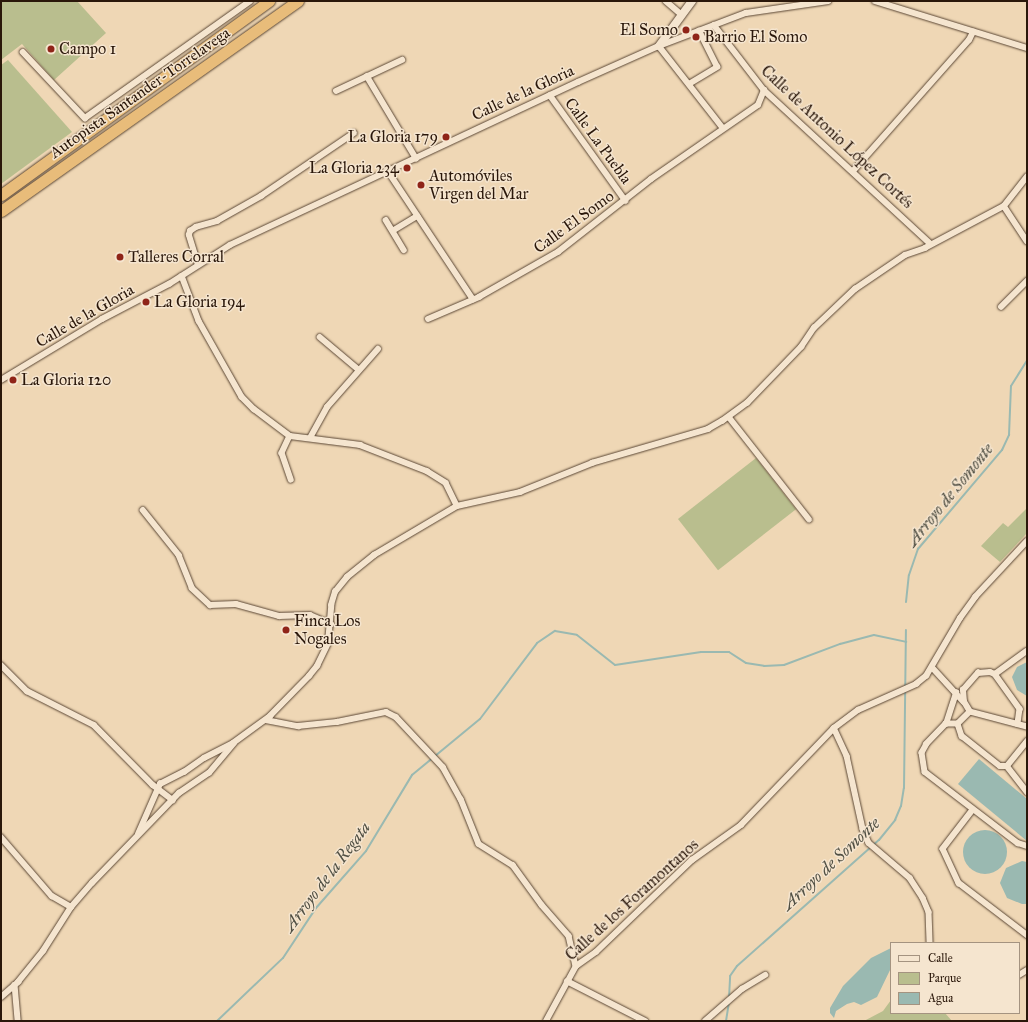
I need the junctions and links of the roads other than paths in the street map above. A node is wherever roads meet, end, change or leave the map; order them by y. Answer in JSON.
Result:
{"nodes":[{"id":1,"x":250,"y":1,"type":"edge"},
{"id":2,"x":269,"y":1,"type":"edge"},
{"id":3,"x":298,"y":1,"type":"edge"},
{"id":4,"x":666,"y":1,"type":"edge"},
{"id":5,"x":692,"y":1,"type":"edge"},
{"id":6,"x":828,"y":1,"type":"edge"},
{"id":7,"x":874,"y":1,"type":"edge"},
{"id":8,"x":889,"y":4,"type":"edge"},
{"id":9,"x":682,"y":15,"type":"junction"},
{"id":10,"x":714,"y":25,"type":"junction"},
{"id":11,"x":673,"y":29,"type":"junction"},
{"id":12,"x":698,"y":31,"type":"junction"},
{"id":13,"x":973,"y":32,"type":"junction"},
{"id":14,"x":671,"y":42,"type":"junction"},
{"id":15,"x":660,"y":46,"type":"junction"},
{"id":16,"x":1027,"y":48,"type":"edge"},
{"id":17,"x":23,"y":52,"type":"dead end"},
{"id":18,"x":402,"y":60,"type":"dead end"},
{"id":19,"x":367,"y":76,"type":"junction"},
{"id":20,"x":690,"y":84,"type":"junction"},
{"id":21,"x":764,"y":90,"type":"junction"},
{"id":22,"x":336,"y":91,"type":"dead end"},
{"id":23,"x":550,"y":95,"type":"junction"},
{"id":24,"x":723,"y":128,"type":"junction"},
{"id":25,"x":354,"y":133,"type":"dead end"},
{"id":26,"x":416,"y":158,"type":"junction"},
{"id":27,"x":388,"y":171,"type":"junction"},
{"id":28,"x":853,"y":171,"type":"junction"},
{"id":29,"x":1027,"y":177,"type":"edge"},
{"id":30,"x":1,"y":195,"type":"edge"},
{"id":31,"x":626,"y":201,"type":"junction"},
{"id":32,"x":1004,"y":206,"type":"junction"},
{"id":33,"x":1,"y":211,"type":"edge"},
{"id":34,"x":417,"y":216,"type":"junction"},
{"id":35,"x":386,"y":220,"type":"dead end"},
{"id":36,"x":1025,"y":229,"type":"edge"},
{"id":37,"x":394,"y":230,"type":"junction"},
{"id":38,"x":1027,"y":241,"type":"edge"},
{"id":39,"x":931,"y":244,"type":"junction"},
{"id":40,"x":404,"y":250,"type":"dead end"},
{"id":41,"x":198,"y":265,"type":"junction"},
{"id":42,"x":182,"y":276,"type":"junction"},
{"id":43,"x":1027,"y":281,"type":"edge"},
{"id":44,"x":473,"y":299,"type":"junction"},
{"id":45,"x":1001,"y":307,"type":"dead end"},
{"id":46,"x":428,"y":319,"type":"dead end"},
{"id":47,"x":320,"y":336,"type":"dead end"},
{"id":48,"x":378,"y":350,"type":"dead end"},
{"id":49,"x":358,"y":369,"type":"junction"},
{"id":50,"x":1,"y":380,"type":"edge"},
{"id":51,"x":729,"y":417,"type":"junction"},
{"id":52,"x":290,"y":436,"type":"junction"},
{"id":53,"x":310,"y":438,"type":"junction"},
{"id":54,"x":291,"y":478,"type":"dead end"},
{"id":55,"x":458,"y":506,"type":"junction"},
{"id":56,"x":143,"y":510,"type":"dead end"},
{"id":57,"x":809,"y":519,"type":"dead end"},
{"id":58,"x":1027,"y":541,"type":"edge"},
{"id":59,"x":331,"y":624,"type":"junction"},
{"id":60,"x":1027,"y":651,"type":"edge"},
{"id":61,"x":1,"y":665,"type":"edge"},
{"id":62,"x":932,"y":667,"type":"junction"},
{"id":63,"x":995,"y":674,"type":"junction"},
{"id":64,"x":956,"y":693,"type":"junction"},
{"id":65,"x":964,"y":702,"type":"junction"},
{"id":66,"x":970,"y":712,"type":"junction"},
{"id":67,"x":266,"y":720,"type":"junction"},
{"id":68,"x":946,"y":724,"type":"junction"},
{"id":69,"x":958,"y":724,"type":"junction"},
{"id":70,"x":1018,"y":724,"type":"junction"},
{"id":71,"x":1027,"y":727,"type":"edge"},
{"id":72,"x":834,"y":728,"type":"junction"},
{"id":73,"x":1027,"y":741,"type":"edge"},
{"id":74,"x":234,"y":743,"type":"junction"},
{"id":75,"x":1007,"y":766,"type":"junction"},
{"id":76,"x":158,"y":788,"type":"junction"},
{"id":77,"x":1027,"y":792,"type":"edge"},
{"id":78,"x":173,"y":800,"type":"junction"},
{"id":79,"x":973,"y":810,"type":"junction"},
{"id":80,"x":138,"y":834,"type":"junction"},
{"id":81,"x":1,"y":837,"type":"edge"},
{"id":82,"x":1027,"y":846,"type":"edge"},
{"id":83,"x":71,"y":907,"type":"junction"},
{"id":84,"x":1027,"y":935,"type":"edge"},
{"id":85,"x":930,"y":942,"type":"edge"},
{"id":86,"x":576,"y":966,"type":"junction"},
{"id":87,"x":765,"y":975,"type":"dead end"},
{"id":88,"x":567,"y":981,"type":"junction"},
{"id":89,"x":15,"y":985,"type":"junction"},
{"id":90,"x":1,"y":997,"type":"edge"},
{"id":91,"x":18,"y":1021,"type":"edge"},
{"id":92,"x":546,"y":1021,"type":"edge"},
{"id":93,"x":645,"y":1021,"type":"edge"},
{"id":94,"x":705,"y":1021,"type":"edge"}],
"edges":[{"from":1,"to":17,"type":"street"},
{"from":2,"to":30,"type":"highway","name":"Autopista Santander-Torrelavega"},
{"from":3,"to":33,"type":"highway","name":"Autopista Santander-Torrelavega"},
{"from":4,"to":9,"type":"street"},
{"from":5,"to":9,"type":"main road"},
{"from":6,"to":10,"type":"street"},
{"from":7,"to":8,"type":"street"},
{"from":8,"to":13,"type":"street"},
{"from":9,"to":11,"type":"main road"},
{"from":10,"to":12,"type":"street"},
{"from":10,"to":21,"type":"street","name":"Calle de Antonio López Cortés"},
{"from":11,"to":14,"type":"main road"},
{"from":11,"to":15,"type":"main road"},
{"from":12,"to":14,"type":"street"},
{"from":12,"to":20,"type":"street"},
{"from":13,"to":16,"type":"street"},
{"from":13,"to":28,"type":"street"},
{"from":14,"to":15,"type":"street","name":"Calle de la Gloria"},
{"from":15,"to":20,"type":"street"},
{"from":15,"to":23,"type":"street","name":"Calle de la Gloria"},
{"from":18,"to":19,"type":"street"},
{"from":19,"to":22,"type":"street"},
{"from":19,"to":26,"type":"street"},
{"from":20,"to":24,"type":"street"},
{"from":21,"to":24,"type":"street","name":"Calle El Somo"},
{"from":21,"to":28,"type":"street","name":"Calle de Antonio López Cortés"},
{"from":23,"to":26,"type":"street","name":"Calle de la Gloria"},
{"from":23,"to":31,"type":"street","name":"Calle La Puebla"},
{"from":24,"to":31,"type":"street","name":"Calle El Somo"},
{"from":25,"to":41,"type":"street"},
{"from":26,"to":27,"type":"street","name":"Calle de la Gloria"},
{"from":27,"to":34,"type":"street"},
{"from":27,"to":41,"type":"street","name":"Calle de la Gloria"},
{"from":28,"to":39,"type":"street","name":"Calle de Antonio López Cortés"},
{"from":29,"to":32,"type":"street"},
{"from":31,"to":44,"type":"street","name":"Calle El Somo"},
{"from":32,"to":36,"type":"street"},
{"from":32,"to":39,"type":"street"},
{"from":34,"to":37,"type":"street"},
{"from":34,"to":44,"type":"street"},
{"from":35,"to":37,"type":"street"},
{"from":36,"to":38,"type":"street"},
{"from":37,"to":40,"type":"street"},
{"from":39,"to":51,"type":"street"},
{"from":41,"to":42,"type":"street","name":"Calle de la Gloria"},
{"from":42,"to":50,"type":"street","name":"Calle de la Gloria"},
{"from":42,"to":52,"type":"street"},
{"from":43,"to":45,"type":"street"},
{"from":44,"to":46,"type":"street","name":"Calle El Somo"},
{"from":47,"to":49,"type":"street"},
{"from":48,"to":49,"type":"street"},
{"from":49,"to":53,"type":"street"},
{"from":51,"to":55,"type":"street"},
{"from":51,"to":57,"type":"street"},
{"from":52,"to":53,"type":"street"},
{"from":52,"to":54,"type":"street"},
{"from":53,"to":55,"type":"street"},
{"from":55,"to":59,"type":"street"},
{"from":56,"to":59,"type":"street"},
{"from":58,"to":62,"type":"street","name":"Calle de los Foramontanos"},
{"from":59,"to":67,"type":"street"},
{"from":60,"to":63,"type":"street"},
{"from":61,"to":76,"type":"street"},
{"from":62,"to":64,"type":"street"},
{"from":62,"to":72,"type":"street","name":"Calle de los Foramontanos"},
{"from":63,"to":65,"type":"street"},
{"from":63,"to":70,"type":"street"},
{"from":64,"to":65,"type":"street"},
{"from":64,"to":68,"type":"street"},
{"from":65,"to":66,"type":"street"},
{"from":66,"to":69,"type":"street"},
{"from":66,"to":70,"type":"street"},
{"from":67,"to":74,"type":"street"},
{"from":67,"to":86,"type":"street"},
{"from":68,"to":69,"type":"street"},
{"from":68,"to":79,"type":"street"},
{"from":69,"to":75,"type":"street"},
{"from":70,"to":71,"type":"street"},
{"from":72,"to":85,"type":"street"},
{"from":72,"to":86,"type":"street","name":"Calle de los Foramontanos"},
{"from":73,"to":75,"type":"street"},
{"from":74,"to":76,"type":"street"},
{"from":74,"to":78,"type":"street"},
{"from":75,"to":77,"type":"street"},
{"from":76,"to":78,"type":"street"},
{"from":76,"to":80,"type":"street"},
{"from":78,"to":80,"type":"street"},
{"from":79,"to":82,"type":"street"},
{"from":79,"to":84,"type":"street"},
{"from":80,"to":83,"type":"street"},
{"from":81,"to":83,"type":"street"},
{"from":83,"to":89,"type":"street"},
{"from":86,"to":88,"type":"street","name":"Calle de los Foramontanos"},
{"from":87,"to":94,"type":"street"},
{"from":88,"to":92,"type":"street","name":"Calle de los Foramontanos"},
{"from":88,"to":93,"type":"street"},
{"from":89,"to":90,"type":"street"},
{"from":89,"to":91,"type":"street"}]}
